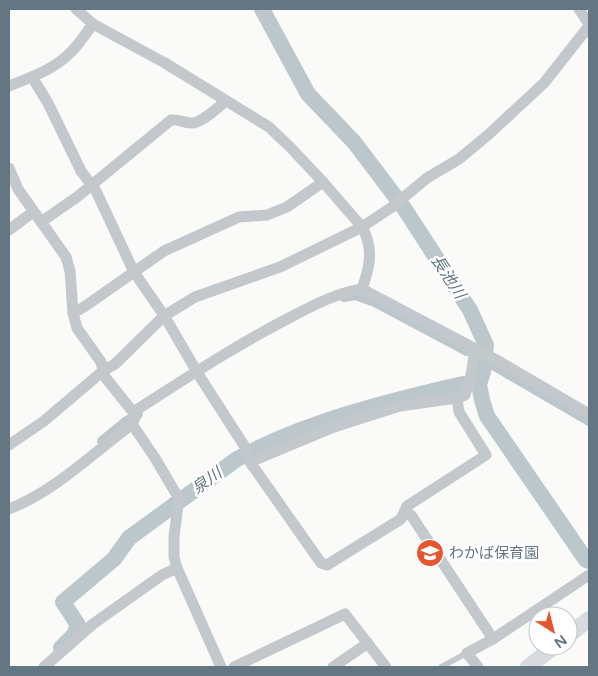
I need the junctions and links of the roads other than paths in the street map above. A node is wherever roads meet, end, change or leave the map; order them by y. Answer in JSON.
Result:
{"nodes":[{"id":1,"x":76,"y":9,"type":"edge"},
{"id":2,"x":579,"y":9,"type":"edge"},
{"id":3,"x":93,"y":24,"type":"junction"},
{"id":4,"x":589,"y":25,"type":"edge"},
{"id":5,"x":32,"y":77,"type":"junction"},
{"id":6,"x":9,"y":86,"type":"edge"},
{"id":7,"x":226,"y":101,"type":"junction"},
{"id":8,"x":9,"y":168,"type":"edge"},
{"id":9,"x":323,"y":182,"type":"junction"},
{"id":10,"x":91,"y":185,"type":"junction"},
{"id":11,"x":33,"y":212,"type":"junction"},
{"id":12,"x":41,"y":222,"type":"junction"},
{"id":13,"x":362,"y":227,"type":"junction"},
{"id":14,"x":9,"y":230,"type":"edge"},
{"id":15,"x":134,"y":272,"type":"junction"},
{"id":16,"x":362,"y":289,"type":"junction"},
{"id":17,"x":73,"y":313,"type":"junction"},
{"id":18,"x":164,"y":316,"type":"junction"},
{"id":19,"x":477,"y":350,"type":"junction"},
{"id":20,"x":104,"y":371,"type":"junction"},
{"id":21,"x":198,"y":374,"type":"junction"},
{"id":22,"x":457,"y":398,"type":"junction"},
{"id":23,"x":589,"y":414,"type":"edge"},
{"id":24,"x":133,"y":417,"type":"junction"},
{"id":25,"x":9,"y":445,"type":"edge"},
{"id":26,"x":248,"y":456,"type":"junction"},
{"id":27,"x":9,"y":509,"type":"edge"},
{"id":28,"x":404,"y":513,"type":"junction"},
{"id":29,"x":176,"y":568,"type":"junction"},
{"id":30,"x":589,"y":575,"type":"edge"},
{"id":31,"x":589,"y":618,"type":"edge"},
{"id":32,"x":578,"y":627,"type":"edge"},
{"id":33,"x":493,"y":639,"type":"junction"},
{"id":34,"x":368,"y":643,"type":"junction"},
{"id":35,"x":467,"y":653,"type":"junction"},
{"id":36,"x":542,"y":656,"type":"edge"},
{"id":37,"x":44,"y":667,"type":"edge"},
{"id":38,"x":221,"y":667,"type":"edge"},
{"id":39,"x":234,"y":667,"type":"edge"},
{"id":40,"x":333,"y":667,"type":"edge"},
{"id":41,"x":386,"y":667,"type":"edge"},
{"id":42,"x":441,"y":667,"type":"edge"},
{"id":43,"x":478,"y":667,"type":"edge"},
{"id":44,"x":528,"y":667,"type":"edge"}],
"edges":[{"from":1,"to":3,"type":"street"},
{"from":2,"to":4,"type":"street"},
{"from":3,"to":5,"type":"street"},
{"from":3,"to":7,"type":"street"},
{"from":4,"to":13,"type":"street"},
{"from":5,"to":6,"type":"street"},
{"from":5,"to":10,"type":"street"},
{"from":7,"to":9,"type":"street"},
{"from":7,"to":10,"type":"street"},
{"from":8,"to":11,"type":"street"},
{"from":9,"to":13,"type":"street"},
{"from":9,"to":15,"type":"street"},
{"from":10,"to":12,"type":"street"},
{"from":10,"to":15,"type":"street"},
{"from":11,"to":12,"type":"street"},
{"from":11,"to":14,"type":"street"},
{"from":12,"to":17,"type":"street"},
{"from":13,"to":16,"type":"street"},
{"from":13,"to":18,"type":"street"},
{"from":15,"to":17,"type":"street"},
{"from":15,"to":18,"type":"street"},
{"from":16,"to":19,"type":"street"},
{"from":16,"to":21,"type":"street"},
{"from":17,"to":20,"type":"street"},
{"from":18,"to":20,"type":"street"},
{"from":18,"to":21,"type":"street"},
{"from":19,"to":22,"type":"street"},
{"from":19,"to":23,"type":"street"},
{"from":20,"to":24,"type":"street"},
{"from":20,"to":25,"type":"street"},
{"from":21,"to":24,"type":"street"},
{"from":21,"to":26,"type":"street"},
{"from":22,"to":26,"type":"street"},
{"from":22,"to":28,"type":"street"},
{"from":24,"to":27,"type":"street"},
{"from":24,"to":29,"type":"street"},
{"from":26,"to":28,"type":"street"},
{"from":28,"to":33,"type":"street"},
{"from":29,"to":37,"type":"street"},
{"from":29,"to":38,"type":"street"},
{"from":30,"to":33,"type":"street"},
{"from":31,"to":32,"type":"main road"},
{"from":33,"to":35,"type":"street"},
{"from":34,"to":39,"type":"street"},
{"from":34,"to":40,"type":"street"},
{"from":34,"to":41,"type":"street"},
{"from":35,"to":42,"type":"lane"},
{"from":35,"to":43,"type":"street"},
{"from":36,"to":44,"type":"main road"}]}
